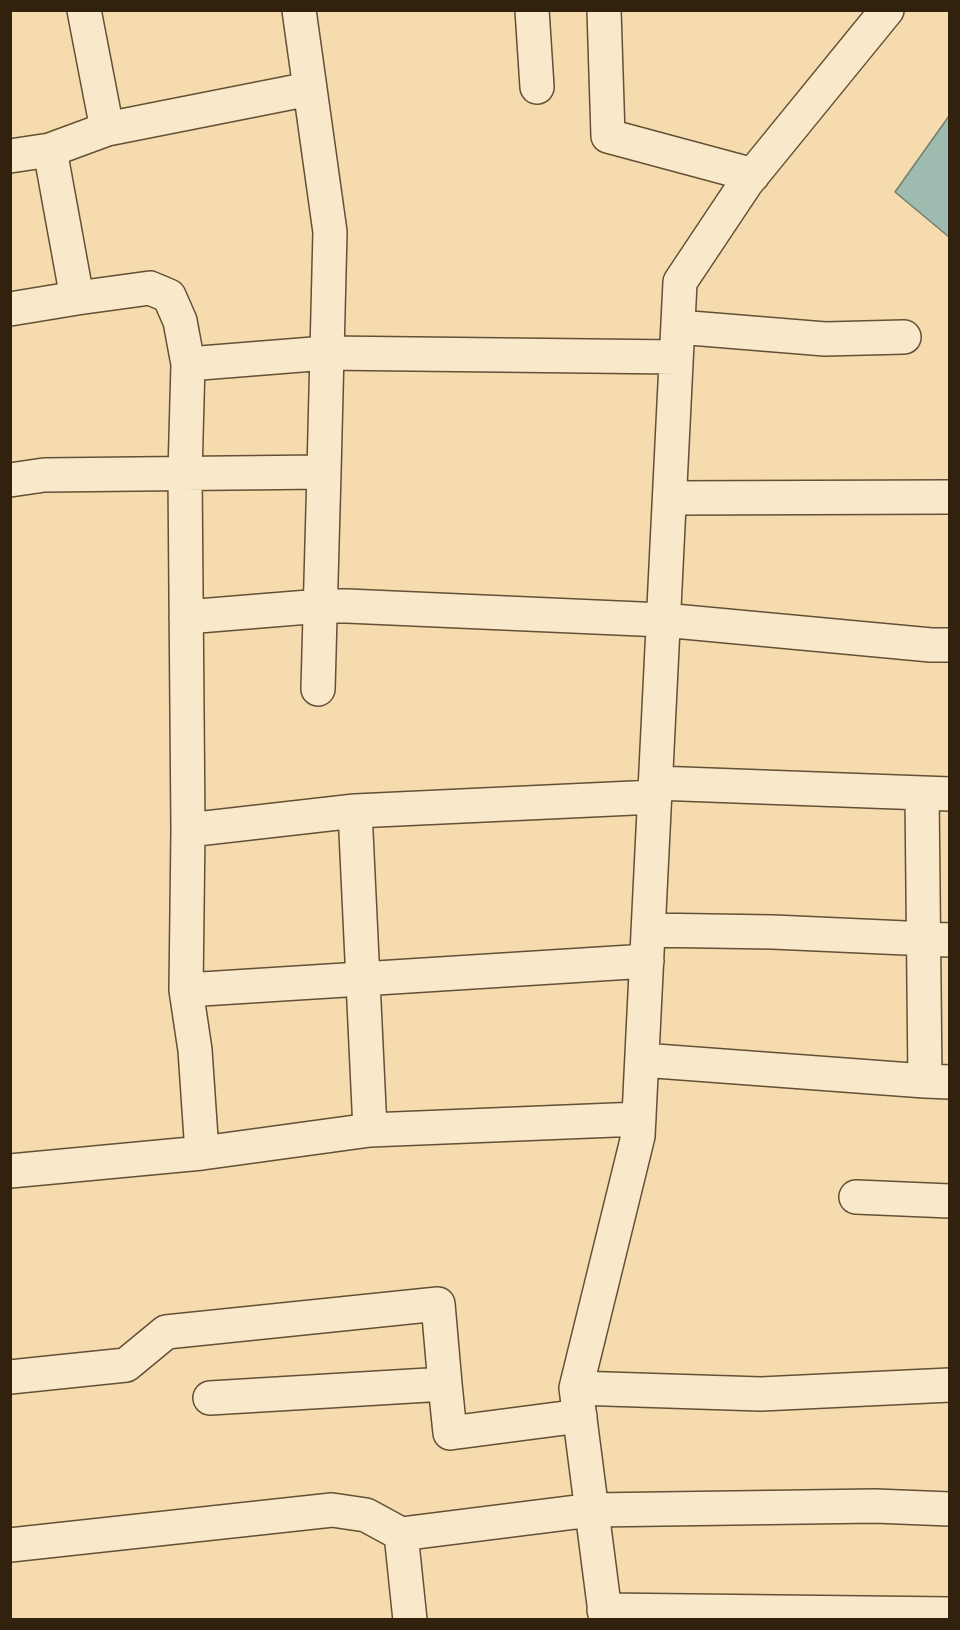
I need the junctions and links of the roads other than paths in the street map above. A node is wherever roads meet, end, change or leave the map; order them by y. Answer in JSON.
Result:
{"nodes":[{"id":1,"x":84,"y":10,"type":"edge"},
{"id":2,"x":298,"y":10,"type":"edge"},
{"id":3,"x":532,"y":10,"type":"edge"},
{"id":4,"x":604,"y":10,"type":"edge"},
{"id":5,"x":887,"y":10,"type":"edge"},
{"id":6,"x":537,"y":87,"type":"dead end"},
{"id":7,"x":309,"y":89,"type":"junction"},
{"id":8,"x":106,"y":129,"type":"junction"},
{"id":9,"x":50,"y":150,"type":"junction"},
{"id":10,"x":10,"y":156,"type":"edge"},
{"id":11,"x":753,"y":175,"type":"junction"},
{"id":12,"x":77,"y":298,"type":"junction"},
{"id":13,"x":10,"y":309,"type":"edge"},
{"id":14,"x":904,"y":337,"type":"dead end"},
{"id":15,"x":677,"y":342,"type":"junction"},
{"id":16,"x":326,"y":353,"type":"junction"},
{"id":17,"x":188,"y":364,"type":"junction"},
{"id":18,"x":324,"y":472,"type":"junction"},
{"id":19,"x":185,"y":473,"type":"junction"},
{"id":20,"x":10,"y":480,"type":"edge"},
{"id":21,"x":950,"y":497,"type":"edge"},
{"id":22,"x":669,"y":498,"type":"junction"},
{"id":23,"x":321,"y":606,"type":"junction"},
{"id":24,"x":186,"y":616,"type":"junction"},
{"id":25,"x":663,"y":620,"type":"junction"},
{"id":26,"x":950,"y":645,"type":"edge"},
{"id":27,"x":318,"y":689,"type":"dead end"},
{"id":28,"x":655,"y":790,"type":"junction"},
{"id":29,"x":936,"y":794,"type":"edge"},
{"id":30,"x":355,"y":811,"type":"junction"},
{"id":31,"x":188,"y":830,"type":"junction"},
{"id":32,"x":937,"y":940,"type":"edge"},
{"id":33,"x":647,"y":946,"type":"junction"},
{"id":34,"x":363,"y":978,"type":"junction"},
{"id":35,"x":186,"y":990,"type":"junction"},
{"id":36,"x":642,"y":1060,"type":"junction"},
{"id":37,"x":937,"y":1082,"type":"edge"},
{"id":38,"x":639,"y":1119,"type":"junction"},
{"id":39,"x":370,"y":1130,"type":"junction"},
{"id":40,"x":202,"y":1153,"type":"junction"},
{"id":41,"x":10,"y":1171,"type":"edge"},
{"id":42,"x":856,"y":1197,"type":"dead end"},
{"id":43,"x":950,"y":1201,"type":"edge"},
{"id":44,"x":10,"y":1377,"type":"edge"},
{"id":45,"x":445,"y":1384,"type":"junction"},
{"id":46,"x":950,"y":1385,"type":"edge"},
{"id":47,"x":210,"y":1398,"type":"dead end"},
{"id":48,"x":578,"y":1402,"type":"junction"},
{"id":49,"x":950,"y":1509,"type":"edge"},
{"id":50,"x":592,"y":1510,"type":"junction"},
{"id":51,"x":400,"y":1534,"type":"junction"},
{"id":52,"x":10,"y":1545,"type":"edge"},
{"id":53,"x":950,"y":1614,"type":"edge"},
{"id":54,"x":605,"y":1615,"type":"edge"},
{"id":55,"x":410,"y":1620,"type":"edge"}],
"edges":[{"from":1,"to":8,"type":"street"},
{"from":2,"to":7,"type":"street"},
{"from":3,"to":6,"type":"street"},
{"from":4,"to":11,"type":"street"},
{"from":5,"to":11,"type":"street"},
{"from":7,"to":8,"type":"street"},
{"from":7,"to":16,"type":"street"},
{"from":8,"to":9,"type":"street"},
{"from":9,"to":10,"type":"street"},
{"from":9,"to":12,"type":"street"},
{"from":11,"to":15,"type":"street"},
{"from":12,"to":13,"type":"street"},
{"from":12,"to":17,"type":"street"},
{"from":14,"to":15,"type":"street"},
{"from":15,"to":16,"type":"street"},
{"from":15,"to":22,"type":"street"},
{"from":16,"to":17,"type":"street"},
{"from":16,"to":18,"type":"street"},
{"from":17,"to":19,"type":"street"},
{"from":18,"to":19,"type":"street"},
{"from":18,"to":23,"type":"street"},
{"from":19,"to":20,"type":"street"},
{"from":19,"to":24,"type":"street"},
{"from":21,"to":22,"type":"street"},
{"from":22,"to":25,"type":"street"},
{"from":23,"to":24,"type":"street"},
{"from":23,"to":25,"type":"street"},
{"from":23,"to":27,"type":"street"},
{"from":24,"to":31,"type":"street"},
{"from":25,"to":26,"type":"street"},
{"from":25,"to":28,"type":"street"},
{"from":28,"to":29,"type":"street"},
{"from":28,"to":30,"type":"street"},
{"from":28,"to":33,"type":"street"},
{"from":29,"to":32,"type":"street"},
{"from":30,"to":31,"type":"street"},
{"from":30,"to":34,"type":"street"},
{"from":31,"to":35,"type":"street"},
{"from":32,"to":33,"type":"street"},
{"from":32,"to":37,"type":"street"},
{"from":33,"to":34,"type":"street"},
{"from":33,"to":36,"type":"street"},
{"from":34,"to":35,"type":"street"},
{"from":34,"to":39,"type":"street"},
{"from":35,"to":40,"type":"street"},
{"from":36,"to":37,"type":"street"},
{"from":36,"to":38,"type":"street"},
{"from":38,"to":39,"type":"street"},
{"from":38,"to":48,"type":"street"},
{"from":39,"to":40,"type":"street"},
{"from":40,"to":41,"type":"street"},
{"from":42,"to":43,"type":"street"},
{"from":44,"to":45,"type":"street"},
{"from":45,"to":47,"type":"street"},
{"from":45,"to":48,"type":"street"},
{"from":46,"to":48,"type":"street"},
{"from":48,"to":50,"type":"street"},
{"from":49,"to":50,"type":"street"},
{"from":50,"to":51,"type":"street"},
{"from":50,"to":54,"type":"street"},
{"from":51,"to":52,"type":"street"},
{"from":51,"to":55,"type":"street"},
{"from":53,"to":54,"type":"street"}]}
